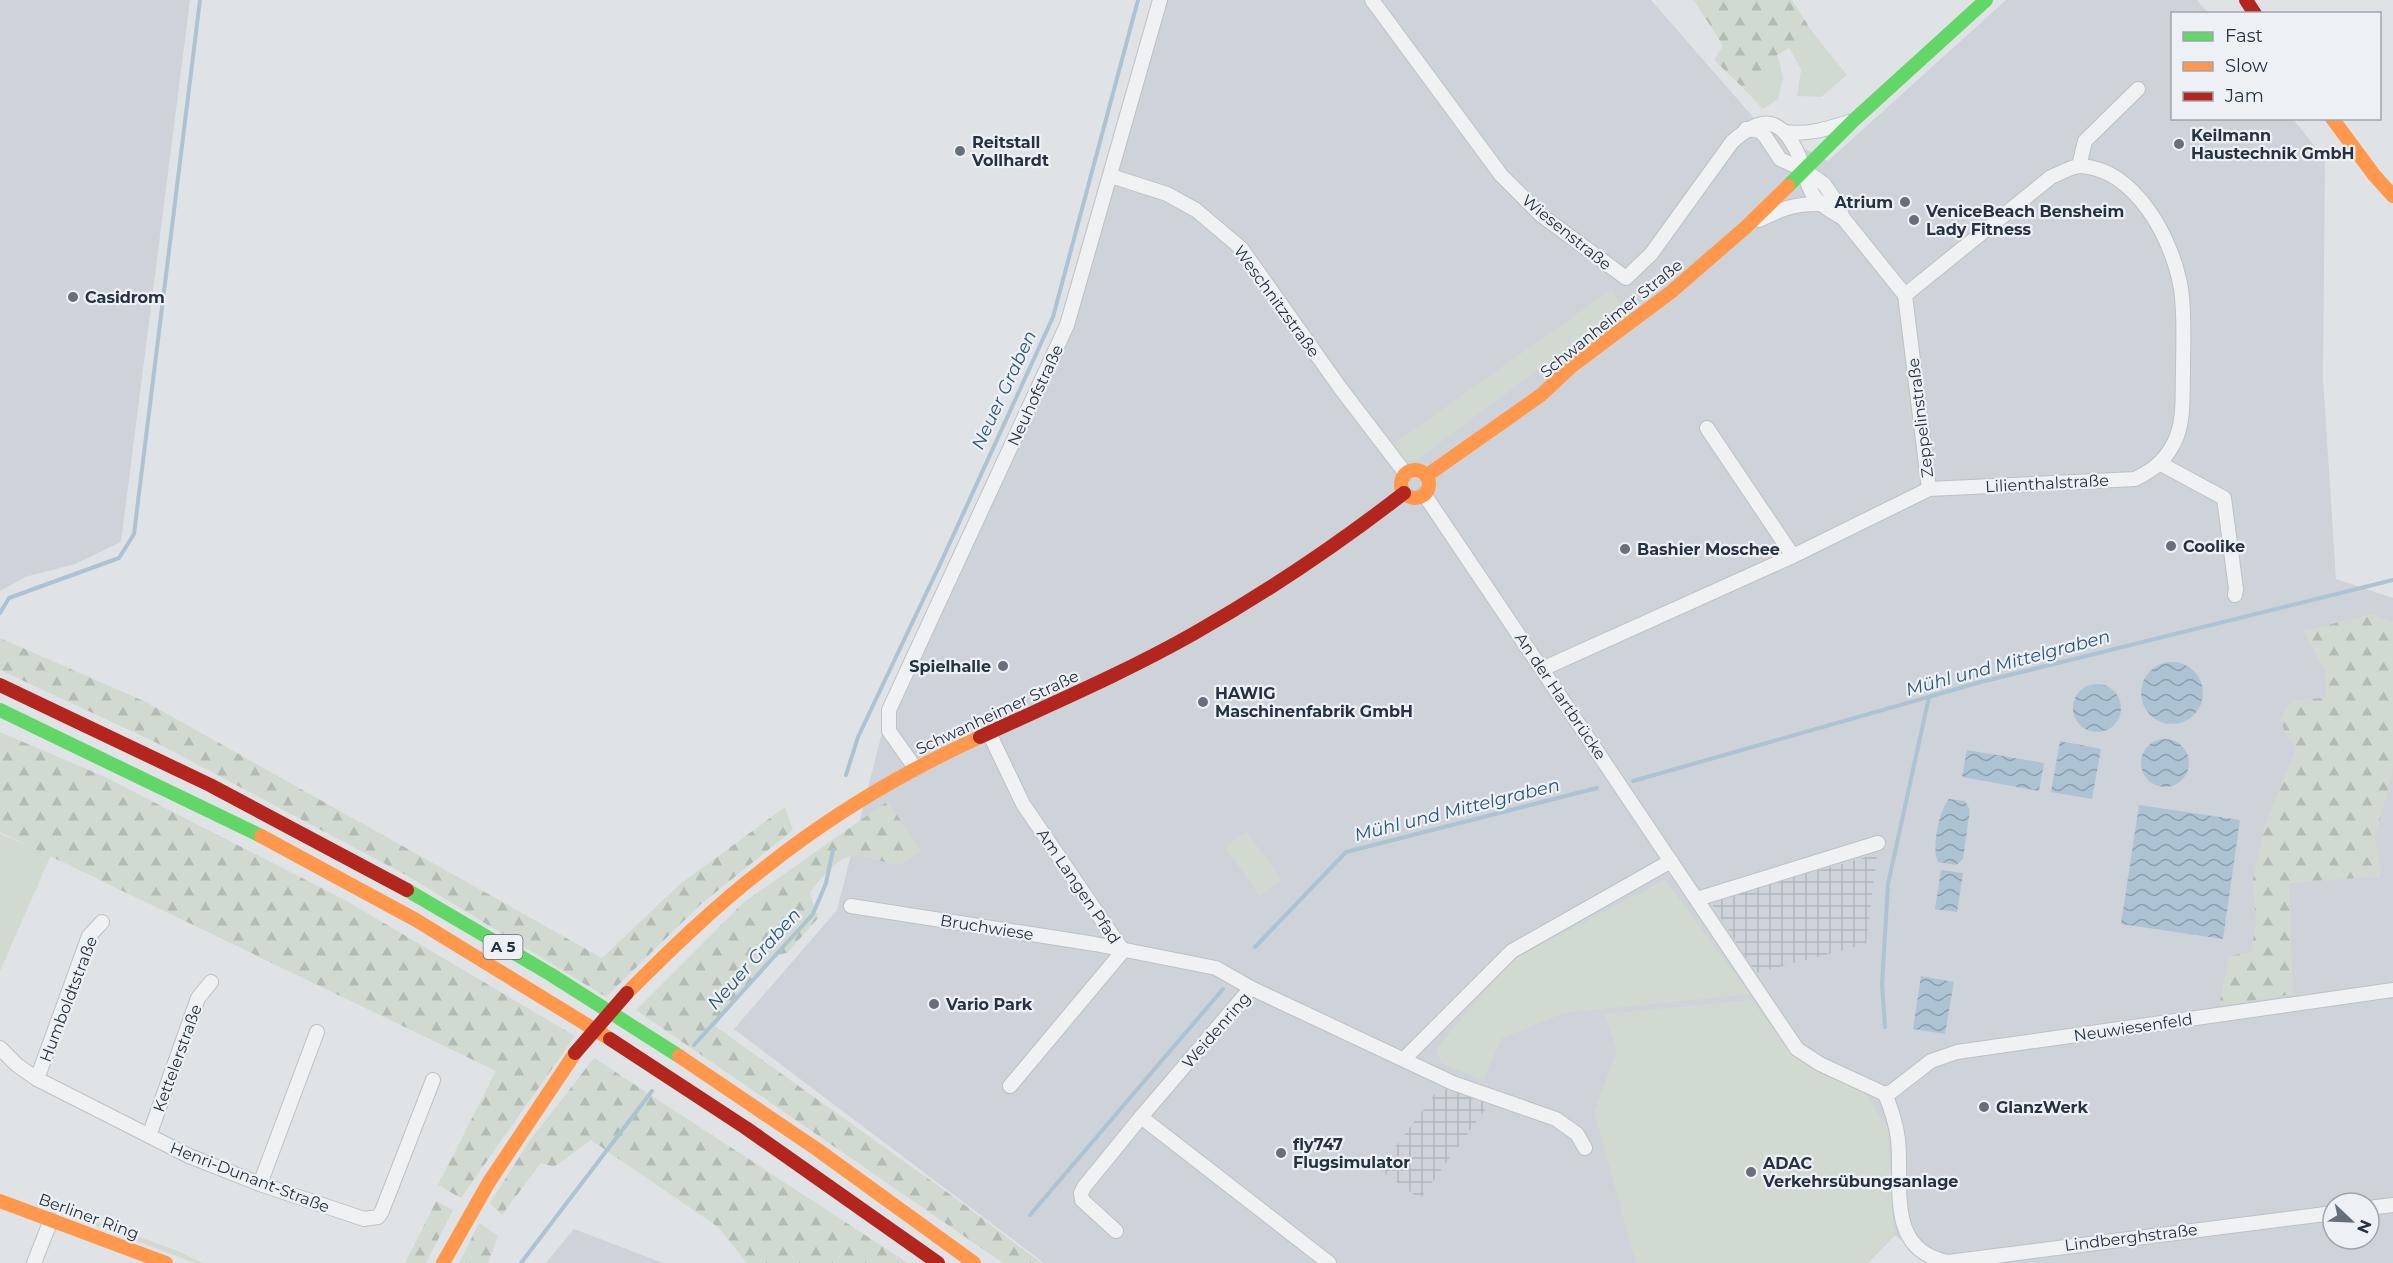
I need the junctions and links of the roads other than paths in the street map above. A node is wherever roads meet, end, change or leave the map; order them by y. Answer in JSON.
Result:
{"nodes":[{"id":1,"x":1160,"y":0,"type":"edge"},
{"id":2,"x":1372,"y":0,"type":"edge"},
{"id":3,"x":1986,"y":0,"type":"edge"},
{"id":4,"x":2138,"y":90,"type":"dead end"},
{"id":5,"x":1854,"y":120,"type":"junction"},
{"id":6,"x":2333,"y":120,"type":"edge"},
{"id":7,"x":1746,"y":129,"type":"junction"},
{"id":8,"x":1785,"y":132,"type":"junction"},
{"id":9,"x":2079,"y":166,"type":"junction"},
{"id":10,"x":1804,"y":170,"type":"junction"},
{"id":11,"x":1111,"y":176,"type":"junction"},
{"id":12,"x":2393,"y":196,"type":"edge"},
{"id":13,"x":1822,"y":204,"type":"junction"},
{"id":14,"x":1843,"y":218,"type":"junction"},
{"id":15,"x":1746,"y":227,"type":"junction"},
{"id":16,"x":1905,"y":295,"type":"junction"},
{"id":17,"x":1707,"y":428,"type":"dead end"},
{"id":18,"x":2161,"y":464,"type":"junction"},
{"id":19,"x":1406,"y":474,"type":"junction"},
{"id":20,"x":1426,"y":476,"type":"junction"},
{"id":21,"x":1929,"y":489,"type":"junction"},
{"id":22,"x":1404,"y":493,"type":"junction"},
{"id":23,"x":1424,"y":494,"type":"junction"},
{"id":24,"x":1793,"y":556,"type":"junction"},
{"id":25,"x":2235,"y":595,"type":"dead end"},
{"id":26,"x":1542,"y":669,"type":"junction"},
{"id":27,"x":0,"y":685,"type":"edge"},
{"id":28,"x":0,"y":710,"type":"edge"},
{"id":29,"x":989,"y":733,"type":"junction"},
{"id":30,"x":916,"y":769,"type":"junction"},
{"id":31,"x":1878,"y":843,"type":"dead end"},
{"id":32,"x":1671,"y":861,"type":"junction"},
{"id":33,"x":1697,"y":899,"type":"junction"},
{"id":34,"x":851,"y":906,"type":"dead end"},
{"id":35,"x":102,"y":922,"type":"dead end"},
{"id":36,"x":1123,"y":951,"type":"junction"},
{"id":37,"x":211,"y":982,"type":"dead end"},
{"id":38,"x":1251,"y":988,"type":"junction"},
{"id":39,"x":2393,"y":990,"type":"edge"},
{"id":40,"x":317,"y":1032,"type":"dead end"},
{"id":41,"x":0,"y":1048,"type":"edge"},
{"id":42,"x":1404,"y":1059,"type":"junction"},
{"id":43,"x":37,"y":1079,"type":"junction"},
{"id":44,"x":433,"y":1080,"type":"dead end"},
{"id":45,"x":1010,"y":1086,"type":"dead end"},
{"id":46,"x":1885,"y":1094,"type":"junction"},
{"id":47,"x":1141,"y":1117,"type":"junction"},
{"id":48,"x":149,"y":1136,"type":"junction"},
{"id":49,"x":1585,"y":1148,"type":"dead end"},
{"id":50,"x":260,"y":1184,"type":"junction"},
{"id":51,"x":0,"y":1201,"type":"edge"},
{"id":52,"x":2321,"y":1215,"type":"edge"},
{"id":53,"x":51,"y":1220,"type":"junction"},
{"id":54,"x":1116,"y":1231,"type":"dead end"},
{"id":55,"x":161,"y":1262,"type":"edge"},
{"id":56,"x":34,"y":1263,"type":"edge"},
{"id":57,"x":443,"y":1263,"type":"edge"},
{"id":58,"x":938,"y":1263,"type":"edge"},
{"id":59,"x":974,"y":1263,"type":"edge"},
{"id":60,"x":1329,"y":1263,"type":"edge"}],
"edges":[{"from":1,"to":11,"type":"street","name":"Neuhofstraße"},
{"from":2,"to":7,"type":"street","name":"Wiesenstraße"},
{"from":3,"to":5,"type":"main road","name":"Schwanheimer Straße"},
{"from":4,"to":9,"type":"street"},
{"from":5,"to":8,"type":"street"},
{"from":5,"to":10,"type":"main road","name":"Schwanheimer Straße"},
{"from":6,"to":12,"type":"main road"},
{"from":7,"to":8,"type":"street"},
{"from":7,"to":10,"type":"street"},
{"from":8,"to":10,"type":"street"},
{"from":9,"to":16,"type":"street"},
{"from":9,"to":18,"type":"street","name":"Lilienthalstraße"},
{"from":10,"to":13,"type":"street"},
{"from":10,"to":14,"type":"street"},
{"from":10,"to":15,"type":"main road","name":"Schwanheimer Straße"},
{"from":11,"to":19,"type":"street","name":"Weschnitzstraße"},
{"from":11,"to":30,"type":"street","name":"Neuhofstraße"},
{"from":13,"to":14,"type":"street"},
{"from":13,"to":15,"type":"street"},
{"from":14,"to":16,"type":"street"},
{"from":15,"to":20,"type":"main road","name":"Schwanheimer Straße"},
{"from":16,"to":21,"type":"street","name":"Zeppelinstraße"},
{"from":17,"to":24,"type":"street"},
{"from":18,"to":21,"type":"street","name":"Lilienthalstraße"},
{"from":18,"to":25,"type":"street"},
{"from":19,"to":20,"type":"main road"},
{"from":19,"to":22,"type":"main road"},
{"from":20,"to":23,"type":"main road"},
{"from":21,"to":24,"type":"street","name":"Zeppelinstraße"},
{"from":22,"to":23,"type":"main road"},
{"from":22,"to":29,"type":"main road","name":"Schwanheimer Straße"},
{"from":23,"to":26,"type":"street","name":"An der Hartbrücke"},
{"from":24,"to":26,"type":"street","name":"Zeppelinstraße"},
{"from":26,"to":32,"type":"street","name":"An der Hartbrücke"},
{"from":27,"to":59,"type":"main road","number":"A 5"},
{"from":28,"to":58,"type":"main road","number":"A 5"},
{"from":29,"to":30,"type":"main road","name":"Schwanheimer Straße"},
{"from":29,"to":36,"type":"street","name":"Am Langen Pfad"},
{"from":30,"to":57,"type":"main road","name":"Schwanheimer Straße","bridge":true},
{"from":31,"to":33,"type":"street"},
{"from":32,"to":33,"type":"street","name":"An der Hartbrücke"},
{"from":32,"to":42,"type":"street"},
{"from":33,"to":46,"type":"street","name":"An der Hartbrücke"},
{"from":34,"to":36,"type":"street","name":"Bruchwiese"},
{"from":35,"to":43,"type":"street","name":"Humboldtstraße"},
{"from":36,"to":38,"type":"street","name":"Am Langen Pfad"},
{"from":36,"to":45,"type":"street"},
{"from":37,"to":48,"type":"street","name":"Kettelerstraße"},
{"from":38,"to":42,"type":"street","name":"Weidenring"},
{"from":38,"to":47,"type":"street","name":"Weidenring"},
{"from":39,"to":46,"type":"street","name":"Neuwiesenfeld"},
{"from":40,"to":50,"type":"street"},
{"from":41,"to":43,"type":"street","name":"Henri-Dunant-Straße"},
{"from":42,"to":49,"type":"street","name":"Weidenring"},
{"from":43,"to":48,"type":"street","name":"Henri-Dunant-Straße"},
{"from":44,"to":50,"type":"street","name":"Henri-Dunant-Straße"},
{"from":46,"to":52,"type":"street","name":"Lindberghstraße"},
{"from":47,"to":54,"type":"street","name":"Weidenring"},
{"from":47,"to":60,"type":"street"},
{"from":48,"to":50,"type":"street","name":"Henri-Dunant-Straße"},
{"from":51,"to":53,"type":"main road","name":"Berliner Ring"},
{"from":53,"to":55,"type":"main road","name":"Berliner Ring"},
{"from":53,"to":56,"type":"street"}]}
